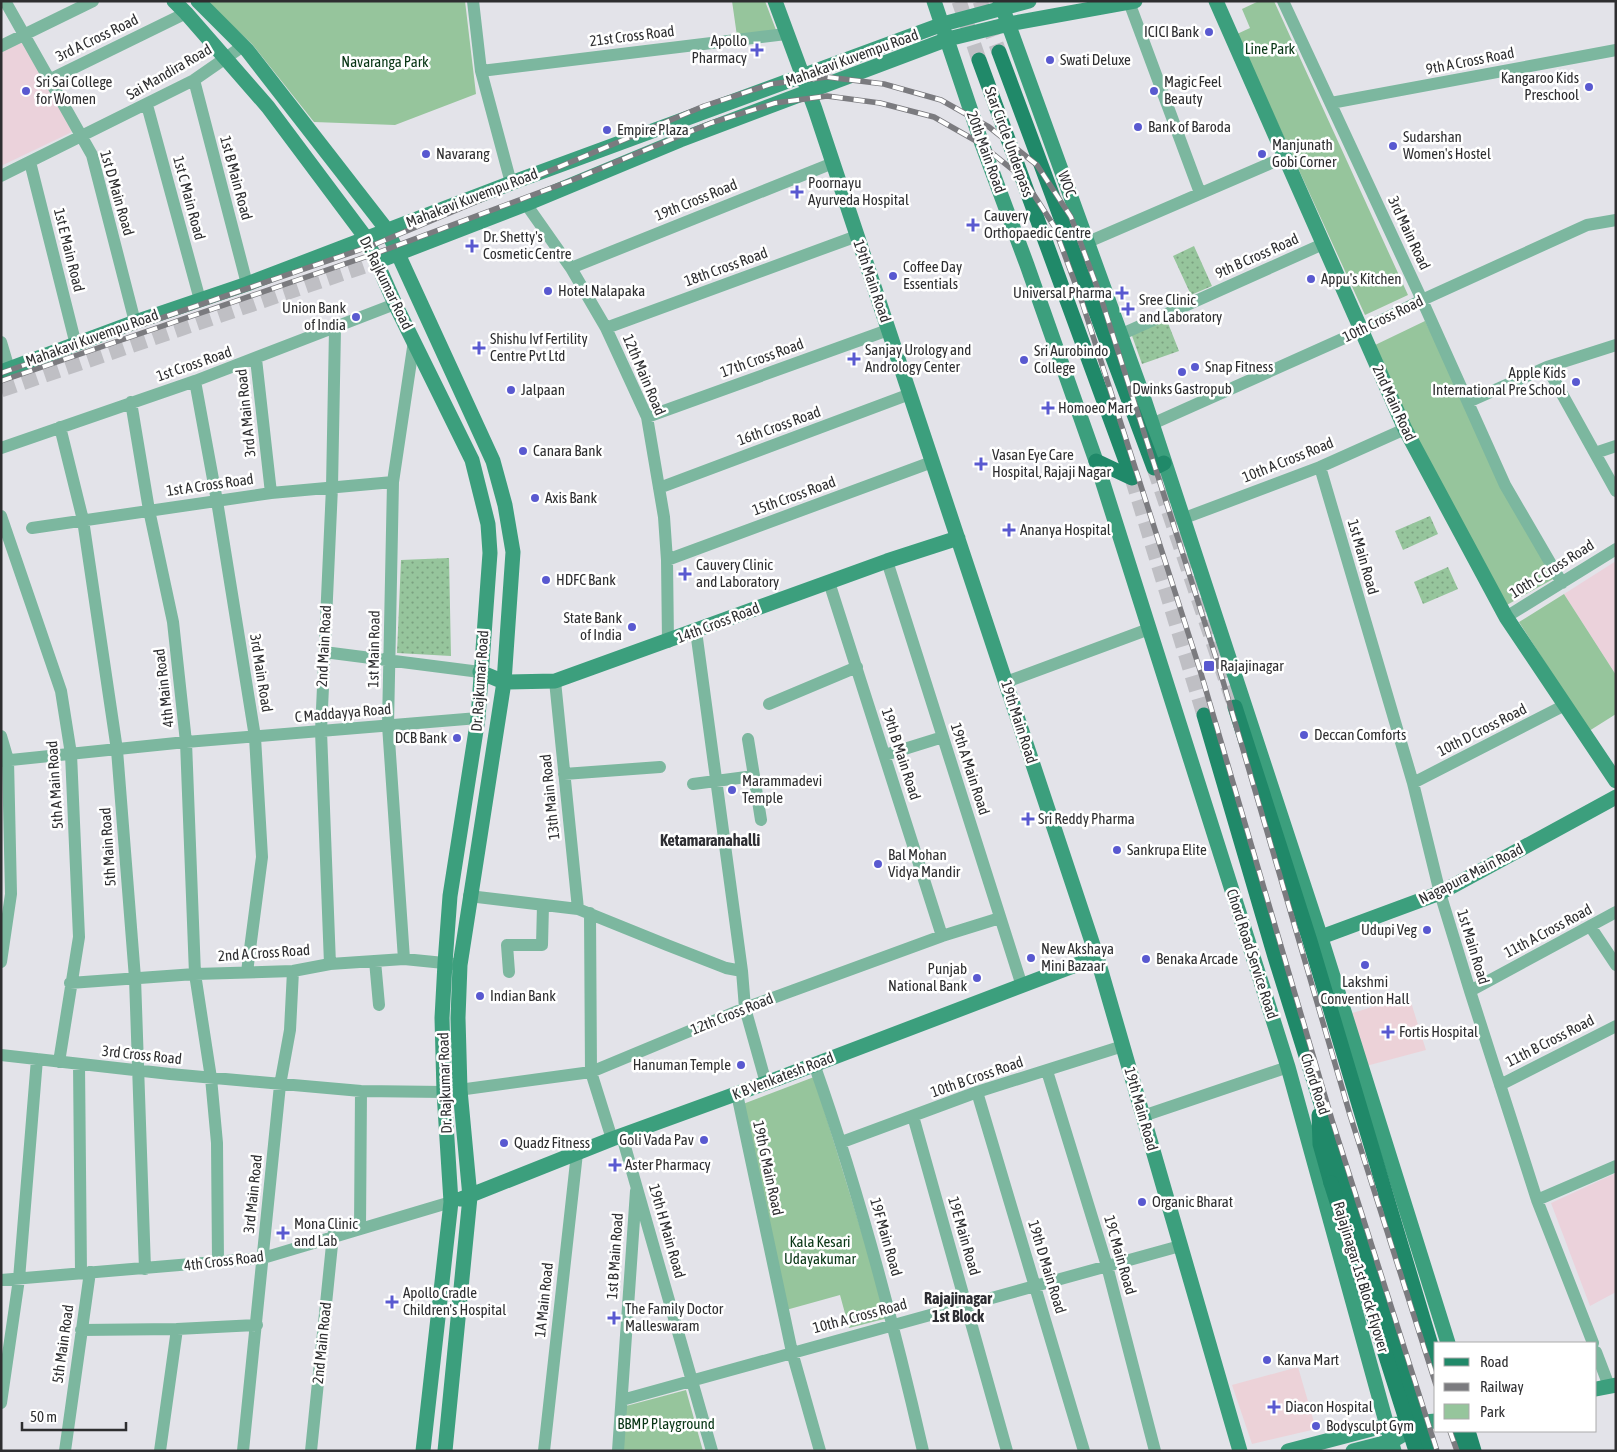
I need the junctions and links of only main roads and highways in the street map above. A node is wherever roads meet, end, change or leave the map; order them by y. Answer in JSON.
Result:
{"nodes":[{"id":1,"x":999,"y":52,"type":"tunnel mouth"},
{"id":2,"x":979,"y":60,"type":"tunnel mouth"},
{"id":3,"x":1096,"y":462,"type":"road end"},
{"id":4,"x":1159,"y":466,"type":"tunnel mouth"},
{"id":5,"x":1235,"y":707,"type":"tunnel mouth"},
{"id":6,"x":1204,"y":715,"type":"tunnel mouth"},
{"id":7,"x":1320,"y":1102,"type":"junction"},
{"id":8,"x":1364,"y":1122,"type":"junction"},
{"id":9,"x":1441,"y":1342,"type":"edge"},
{"id":10,"x":1434,"y":1355,"type":"edge"},
{"id":11,"x":1429,"y":1422,"type":"edge"},
{"id":12,"x":1457,"y":1432,"type":"edge"},
{"id":13,"x":1468,"y":1432,"type":"edge"},
{"id":14,"x":1416,"y":1451,"type":"edge"},
{"id":15,"x":1430,"y":1451,"type":"edge"},
{"id":16,"x":1463,"y":1451,"type":"edge"},
{"id":17,"x":1474,"y":1451,"type":"edge"}],
"edges":[{"from":1,"to":4,"type":"main road","name":"Star Circle Underpass"},
{"from":2,"to":3,"type":"main road","name":"Star Circle Underpass"},
{"from":5,"to":8,"type":"main road"},
{"from":6,"to":7,"type":"main road","name":"Chord Road"},
{"from":7,"to":11,"type":"main road","name":"Chord Road"},
{"from":7,"to":14,"type":"main road","name":"Rajajinagar 1st Block Flyover","bridge":true},
{"from":8,"to":9,"type":"main road"},
{"from":8,"to":10,"type":"main road"},
{"from":11,"to":15,"type":"main road","name":"Chord Road"},
{"from":12,"to":16,"type":"main road"},
{"from":13,"to":17,"type":"main road"}]}
